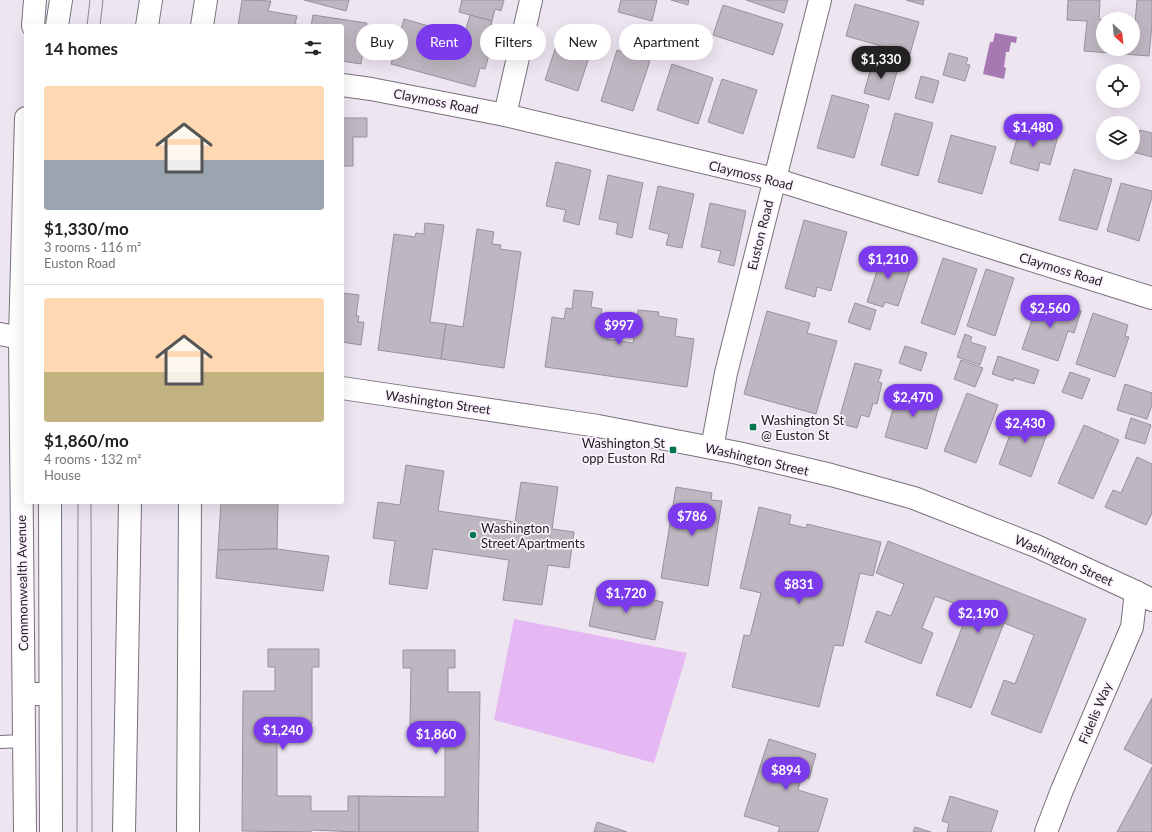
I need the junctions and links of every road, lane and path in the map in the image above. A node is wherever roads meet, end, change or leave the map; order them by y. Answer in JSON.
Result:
{"nodes":[{"id":1,"x":35,"y":0,"type":"edge"},
{"id":2,"x":61,"y":0,"type":"edge"},
{"id":3,"x":151,"y":0,"type":"edge"},
{"id":4,"x":206,"y":0,"type":"edge"},
{"id":5,"x":531,"y":0,"type":"edge"},
{"id":6,"x":820,"y":0,"type":"edge"},
{"id":7,"x":33,"y":24,"type":"edge"},
{"id":8,"x":57,"y":24,"type":"edge"},
{"id":9,"x":147,"y":24,"type":"edge"},
{"id":10,"x":202,"y":24,"type":"edge"},
{"id":11,"x":344,"y":85,"type":"edge"},
{"id":12,"x":505,"y":114,"type":"junction"},
{"id":13,"x":24,"y":158,"type":"edge"},
{"id":14,"x":774,"y":179,"type":"junction"},
{"id":15,"x":1152,"y":298,"type":"edge"},
{"id":16,"x":15,"y":337,"type":"edge"},
{"id":17,"x":344,"y":388,"type":"edge"},
{"id":18,"x":712,"y":448,"type":"junction"},
{"id":19,"x":50,"y":504,"type":"edge"},
{"id":20,"x":130,"y":504,"type":"edge"},
{"id":21,"x":190,"y":504,"type":"edge"},
{"id":22,"x":1144,"y":596,"type":"edge"},
{"id":23,"x":24,"y":694,"type":"junction"},
{"id":24,"x":50,"y":694,"type":"junction"},
{"id":25,"x":24,"y":741,"type":"junction"},
{"id":26,"x":0,"y":742,"type":"edge"},
{"id":27,"x":25,"y":832,"type":"edge"},
{"id":28,"x":52,"y":832,"type":"edge"},
{"id":29,"x":124,"y":832,"type":"edge"},
{"id":30,"x":188,"y":832,"type":"edge"},
{"id":31,"x":1046,"y":832,"type":"edge"}],
"edges":[{"from":1,"to":7,"type":"street"},
{"from":2,"to":8,"type":"street"},
{"from":3,"to":9,"type":"street"},
{"from":4,"to":10,"type":"street"},
{"from":5,"to":12,"type":"street"},
{"from":6,"to":14,"type":"street","name":"Euston Road"},
{"from":11,"to":12,"type":"street","name":"Claymoss Road"},
{"from":12,"to":14,"type":"street","name":"Claymoss Road"},
{"from":13,"to":16,"type":"street","name":"Commonwealth Avenue"},
{"from":14,"to":15,"type":"street","name":"Claymoss Road"},
{"from":14,"to":18,"type":"street","name":"Euston Road"},
{"from":16,"to":23,"type":"street","name":"Commonwealth Avenue"},
{"from":17,"to":18,"type":"street","name":"Washington Street"},
{"from":18,"to":22,"type":"street","name":"Washington Street"},
{"from":19,"to":24,"type":"street","name":"Commonwealth Avenue"},
{"from":20,"to":29,"type":"street"},
{"from":21,"to":30,"type":"street"},
{"from":22,"to":31,"type":"street","name":"Fidelis Way"},
{"from":23,"to":24,"type":"street"},
{"from":23,"to":25,"type":"street","name":"Commonwealth Avenue"},
{"from":24,"to":28,"type":"street","name":"Commonwealth Avenue"},
{"from":25,"to":26,"type":"lane"},
{"from":25,"to":27,"type":"street","name":"Commonwealth Avenue"}]}
